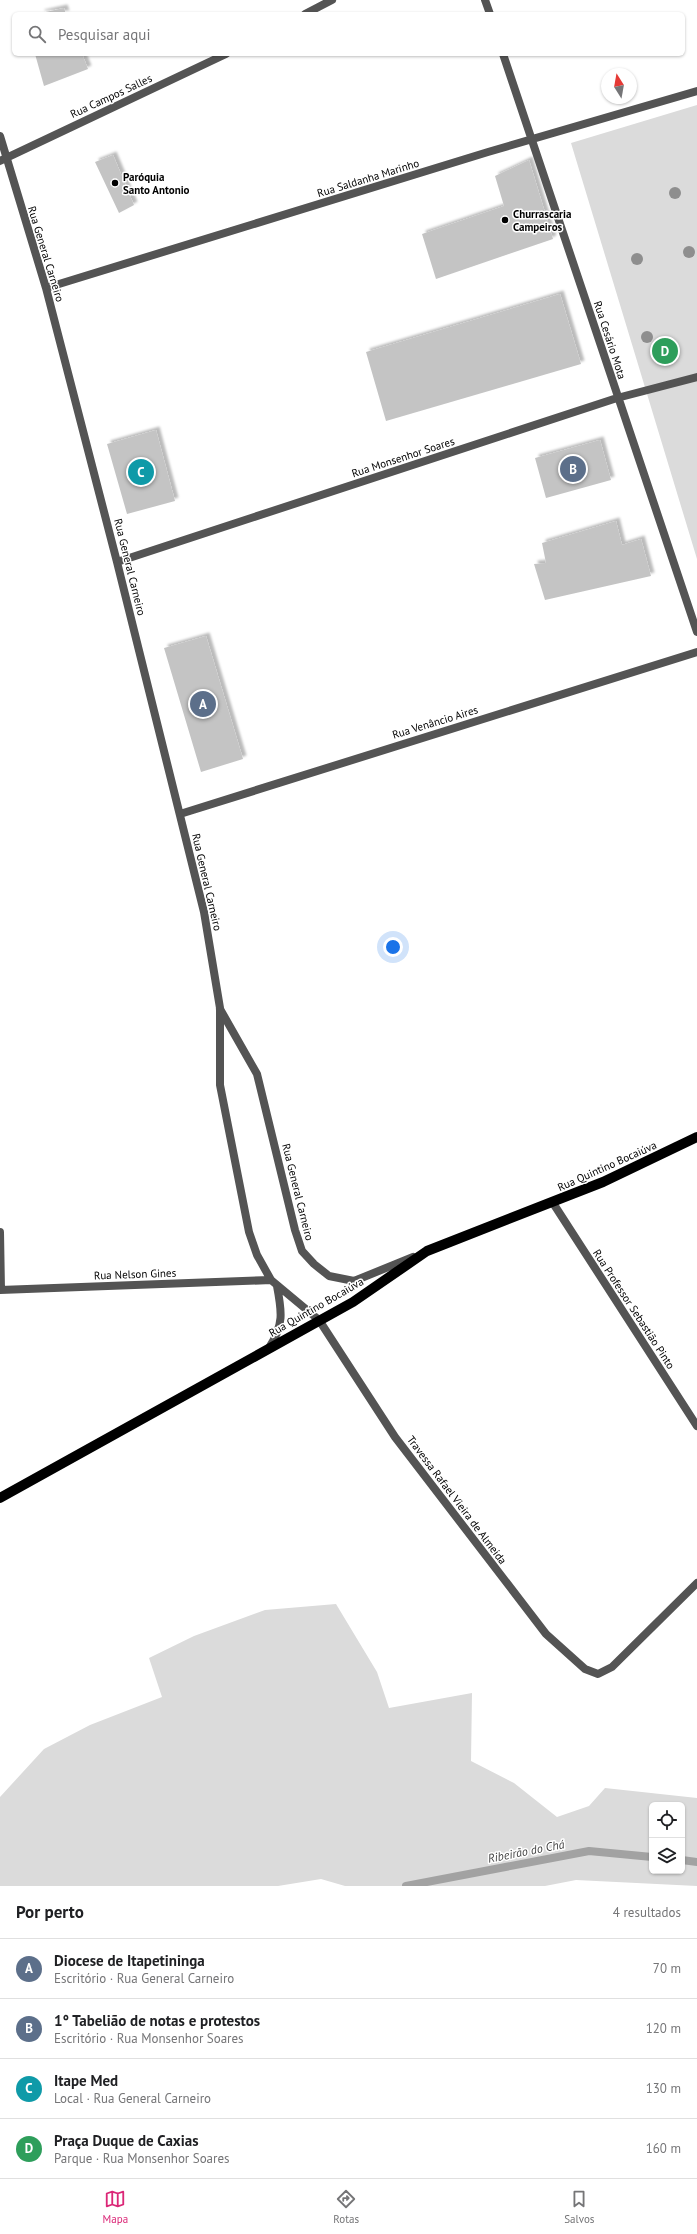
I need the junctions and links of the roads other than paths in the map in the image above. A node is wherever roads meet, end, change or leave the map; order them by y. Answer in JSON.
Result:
{"nodes":[{"id":1,"x":332,"y":0,"type":"edge"},
{"id":2,"x":485,"y":0,"type":"edge"},
{"id":3,"x":309,"y":12,"type":"edge"},
{"id":4,"x":489,"y":12,"type":"edge"},
{"id":5,"x":222,"y":56,"type":"edge"},
{"id":6,"x":504,"y":56,"type":"edge"},
{"id":7,"x":697,"y":91,"type":"edge"},
{"id":8,"x":0,"y":136,"type":"edge"},
{"id":9,"x":532,"y":139,"type":"junction"},
{"id":10,"x":3,"y":160,"type":"edge"},
{"id":11,"x":46,"y":288,"type":"junction"},
{"id":12,"x":697,"y":377,"type":"edge"},
{"id":13,"x":617,"y":398,"type":"junction"},
{"id":14,"x":117,"y":562,"type":"junction"},
{"id":15,"x":697,"y":632,"type":"edge"},
{"id":16,"x":697,"y":652,"type":"edge"},
{"id":17,"x":180,"y":814,"type":"junction"},
{"id":18,"x":220,"y":1008,"type":"junction"},
{"id":19,"x":697,"y":1137,"type":"edge"},
{"id":20,"x":553,"y":1203,"type":"junction"},
{"id":21,"x":0,"y":1232,"type":"edge"},
{"id":22,"x":427,"y":1251,"type":"junction"},
{"id":23,"x":274,"y":1283,"type":"junction"},
{"id":24,"x":0,"y":1290,"type":"edge"},
{"id":25,"x":319,"y":1320,"type":"junction"},
{"id":26,"x":269,"y":1348,"type":"junction"},
{"id":27,"x":697,"y":1426,"type":"edge"},
{"id":28,"x":0,"y":1498,"type":"edge"},
{"id":29,"x":697,"y":1583,"type":"edge"}],
"edges":[{"from":1,"to":3,"type":"street"},
{"from":2,"to":4,"type":"street"},
{"from":5,"to":10,"type":"street","name":"Rua Campos Salles"},
{"from":6,"to":9,"type":"street","name":"Rua Cesário Mota"},
{"from":7,"to":9,"type":"street","name":"Rua Saldanha Marinho"},
{"from":8,"to":10,"type":"street","name":"Rua General Carneiro"},
{"from":9,"to":11,"type":"street","name":"Rua Saldanha Marinho"},
{"from":9,"to":13,"type":"street","name":"Rua Cesário Mota"},
{"from":10,"to":11,"type":"street","name":"Rua General Carneiro"},
{"from":11,"to":14,"type":"street","name":"Rua General Carneiro"},
{"from":12,"to":13,"type":"street","name":"Rua Monsenhor Soares"},
{"from":13,"to":14,"type":"street","name":"Rua Monsenhor Soares"},
{"from":13,"to":15,"type":"street","name":"Rua Cesário Mota"},
{"from":14,"to":17,"type":"street","name":"Rua General Carneiro"},
{"from":16,"to":17,"type":"street","name":"Rua Venâncio Aires"},
{"from":17,"to":18,"type":"street","name":"Rua General Carneiro"},
{"from":18,"to":22,"type":"street","name":"Rua General Carneiro"},
{"from":18,"to":23,"type":"street","name":"Rua General Carneiro"},
{"from":19,"to":20,"type":"main road","name":"Rua Quintino Bocaiúva"},
{"from":20,"to":22,"type":"main road","name":"Rua Quintino Bocaiúva"},
{"from":20,"to":27,"type":"street","name":"Rua Professor Sebastião Pinto"},
{"from":21,"to":24,"type":"street"},
{"from":22,"to":25,"type":"main road","name":"Rua Quintino Bocaiúva"},
{"from":23,"to":24,"type":"street","name":"Rua Nelson Gines"},
{"from":23,"to":25,"type":"street","name":"Rua General Carneiro"},
{"from":23,"to":26,"type":"street"},
{"from":25,"to":26,"type":"main road","name":"Rua Quintino Bocaiúva"},
{"from":25,"to":29,"type":"street","name":"Travessa Rafael Vieira de Almeida"},
{"from":26,"to":28,"type":"main road","name":"Rua Quintino Bocaiúva"}]}
